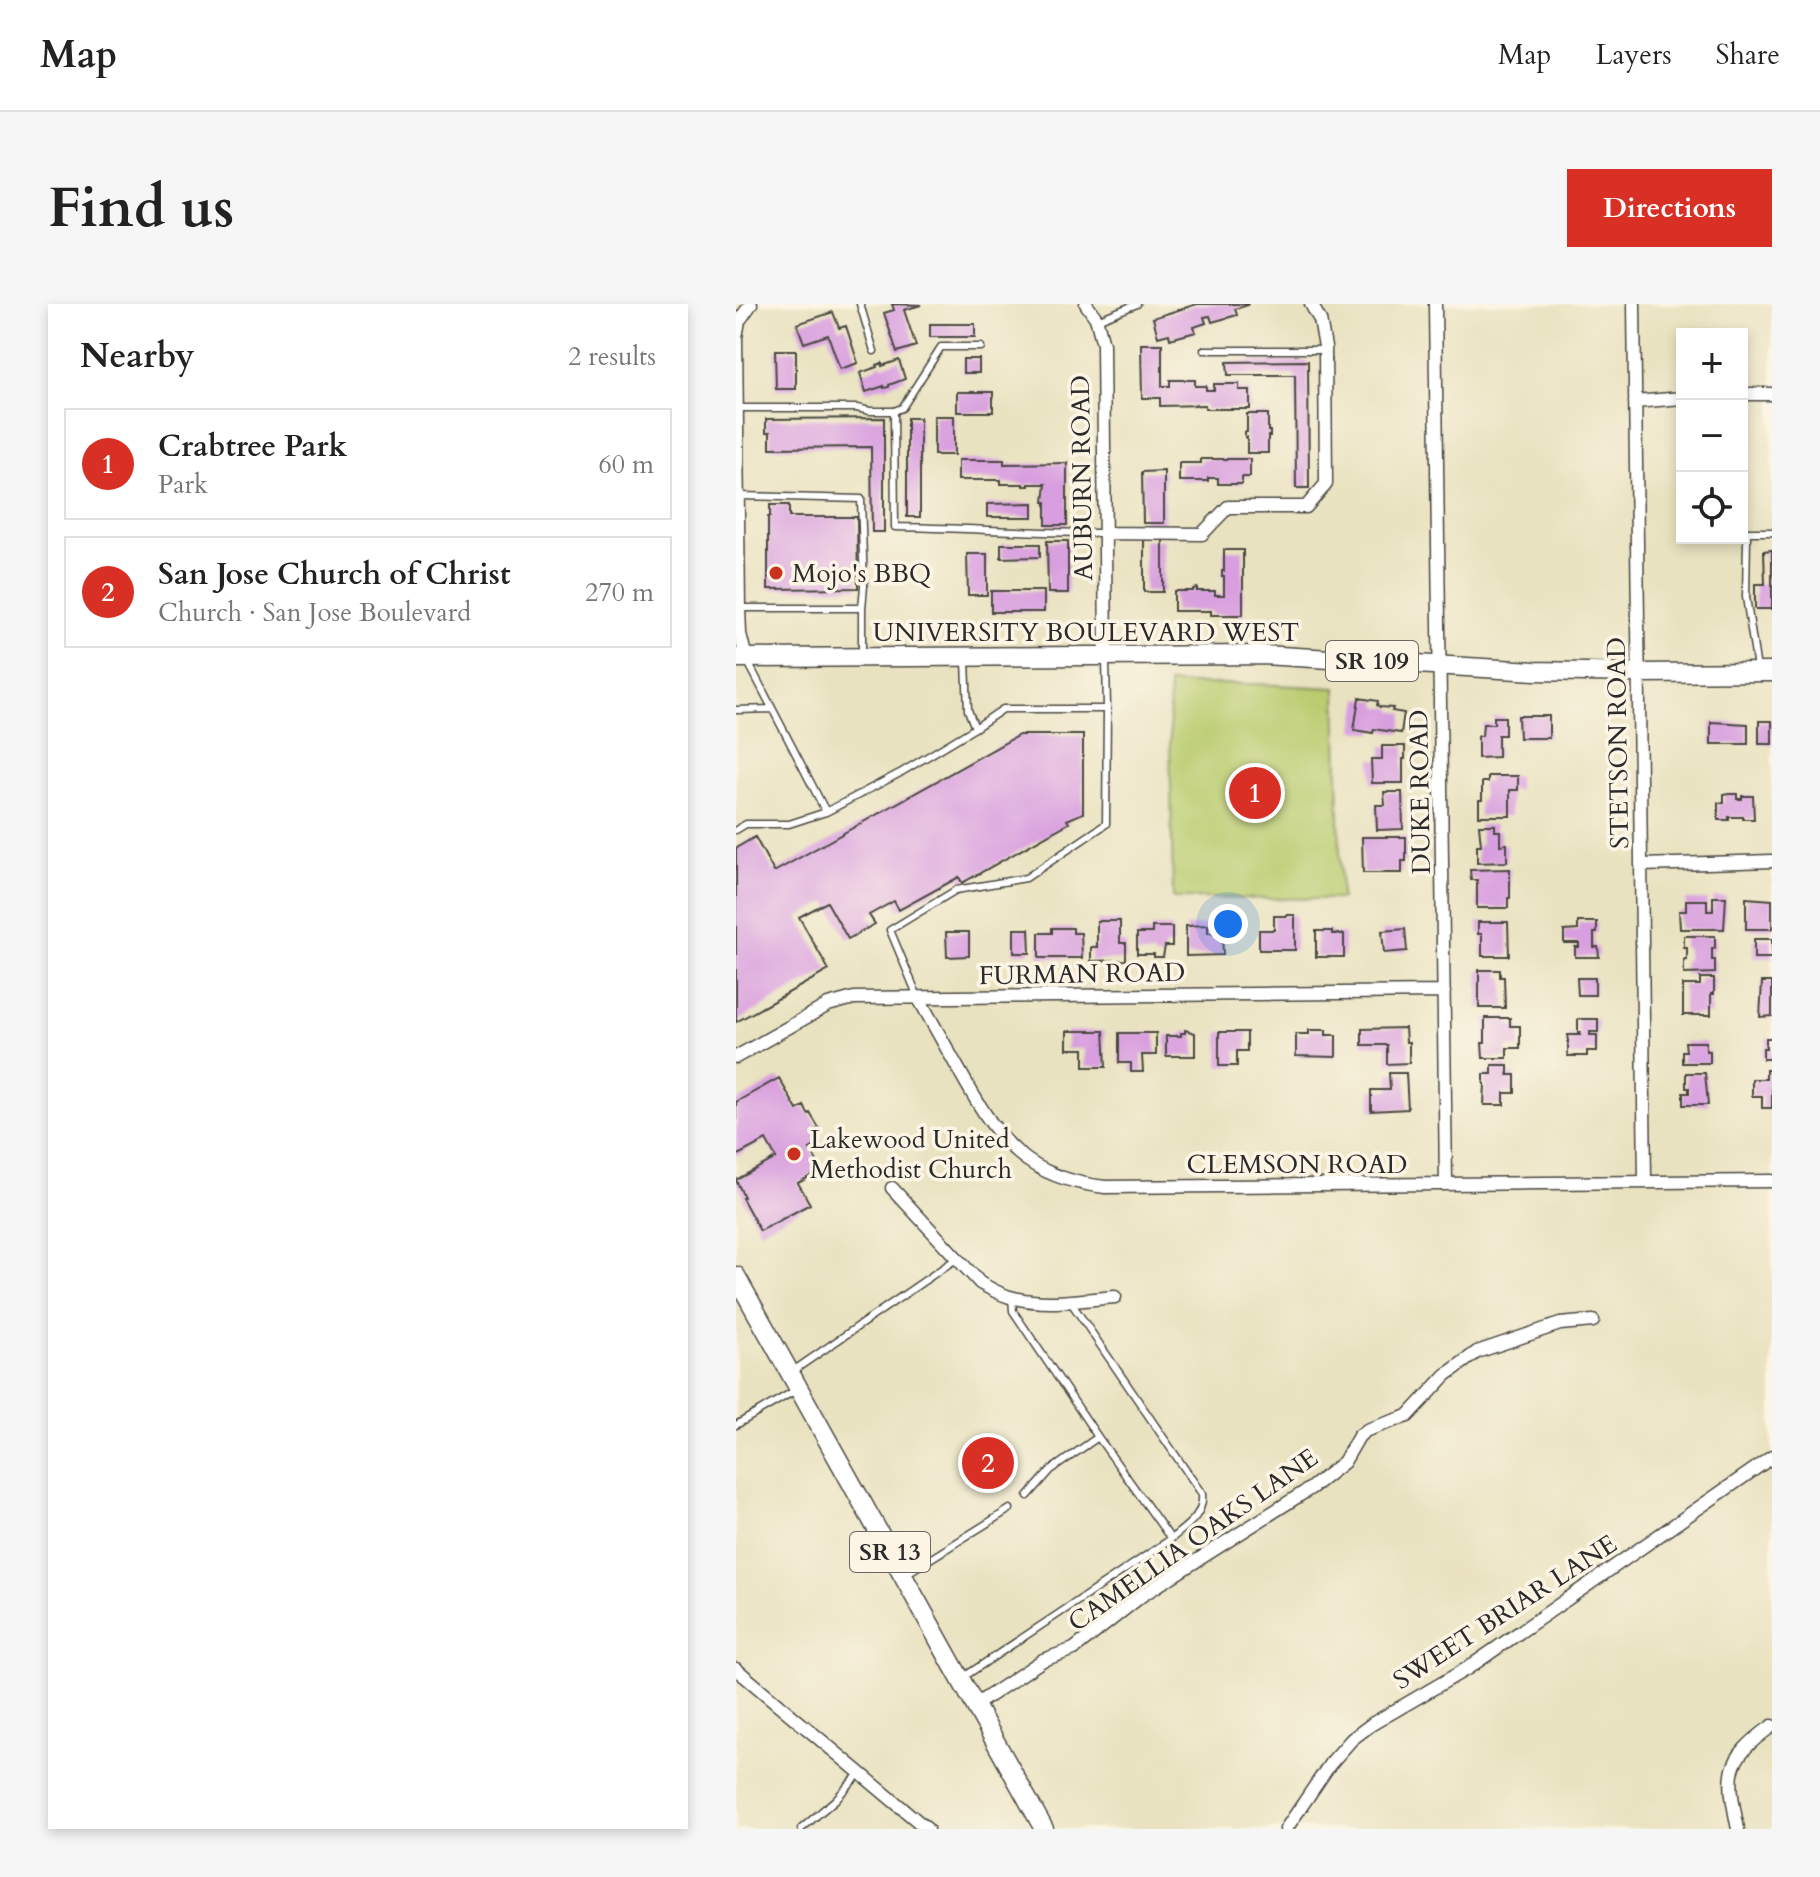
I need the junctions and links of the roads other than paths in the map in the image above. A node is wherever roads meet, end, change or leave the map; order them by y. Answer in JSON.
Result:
{"nodes":[{"id":1,"x":751,"y":304,"type":"edge"},
{"id":2,"x":860,"y":304,"type":"edge"},
{"id":3,"x":1086,"y":304,"type":"edge"},
{"id":4,"x":1137,"y":304,"type":"edge"},
{"id":5,"x":1311,"y":304,"type":"edge"},
{"id":6,"x":1435,"y":304,"type":"edge"},
{"id":7,"x":1634,"y":304,"type":"edge"},
{"id":8,"x":1097,"y":320,"type":"junction"},
{"id":9,"x":981,"y":347,"type":"dead end"},
{"id":10,"x":1204,"y":350,"type":"dead end"},
{"id":11,"x":1325,"y":350,"type":"junction"},
{"id":12,"x":874,"y":351,"type":"dead end"},
{"id":13,"x":1748,"y":394,"type":"edge"},
{"id":14,"x":1772,"y":394,"type":"edge"},
{"id":15,"x":1676,"y":399,"type":"edge"},
{"id":16,"x":1635,"y":402,"type":"junction"},
{"id":17,"x":736,"y":408,"type":"edge"},
{"id":18,"x":894,"y":411,"type":"junction"},
{"id":19,"x":737,"y":502,"type":"edge"},
{"id":20,"x":1772,"y":532,"type":"edge"},
{"id":21,"x":1105,"y":533,"type":"junction"},
{"id":22,"x":738,"y":608,"type":"edge"},
{"id":23,"x":862,"y":608,"type":"junction"},
{"id":24,"x":1106,"y":655,"type":"junction"},
{"id":25,"x":966,"y":657,"type":"junction"},
{"id":26,"x":741,"y":658,"type":"edge"},
{"id":27,"x":862,"y":658,"type":"junction"},
{"id":28,"x":1441,"y":665,"type":"junction"},
{"id":29,"x":1765,"y":672,"type":"edge"},
{"id":30,"x":1638,"y":673,"type":"junction"},
{"id":31,"x":772,"y":709,"type":"junction"},
{"id":32,"x":1107,"y":709,"type":"junction"},
{"id":33,"x":736,"y":710,"type":"edge"},
{"id":34,"x":975,"y":728,"type":"junction"},
{"id":35,"x":826,"y":812,"type":"junction"},
{"id":36,"x":736,"y":830,"type":"edge"},
{"id":37,"x":1772,"y":861,"type":"edge"},
{"id":38,"x":1642,"y":865,"type":"junction"},
{"id":39,"x":1444,"y":992,"type":"junction"},
{"id":40,"x":918,"y":997,"type":"junction"},
{"id":41,"x":736,"y":1057,"type":"edge"},
{"id":42,"x":1645,"y":1181,"type":"junction"},
{"id":43,"x":1772,"y":1181,"type":"edge"},
{"id":44,"x":1446,"y":1184,"type":"junction"},
{"id":45,"x":892,"y":1188,"type":"dead end"},
{"id":46,"x":956,"y":1259,"type":"junction"},
{"id":47,"x":736,"y":1276,"type":"edge"},
{"id":48,"x":1115,"y":1297,"type":"dead end"},
{"id":49,"x":1012,"y":1298,"type":"junction"},
{"id":50,"x":1070,"y":1301,"type":"junction"},
{"id":51,"x":1593,"y":1321,"type":"dead end"},
{"id":52,"x":795,"y":1380,"type":"junction"},
{"id":53,"x":736,"y":1425,"type":"edge"},
{"id":54,"x":1098,"y":1437,"type":"junction"},
{"id":55,"x":1772,"y":1457,"type":"edge"},
{"id":56,"x":1028,"y":1496,"type":"dead end"},
{"id":57,"x":1010,"y":1509,"type":"dead end"},
{"id":58,"x":1171,"y":1539,"type":"junction"},
{"id":59,"x":903,"y":1576,"type":"junction"},
{"id":60,"x":736,"y":1669,"type":"edge"},
{"id":61,"x":960,"y":1679,"type":"junction"},
{"id":62,"x":974,"y":1706,"type":"junction"},
{"id":63,"x":1772,"y":1726,"type":"edge"},
{"id":64,"x":860,"y":1773,"type":"junction"},
{"id":65,"x":801,"y":1829,"type":"edge"},
{"id":66,"x":927,"y":1829,"type":"edge"},
{"id":67,"x":1044,"y":1829,"type":"edge"},
{"id":68,"x":1286,"y":1829,"type":"edge"},
{"id":69,"x":1738,"y":1829,"type":"edge"}],
"edges":[{"from":1,"to":17,"type":"street"},
{"from":2,"to":12,"type":"lane"},
{"from":3,"to":8,"type":"street","name":"AUBURN ROAD"},
{"from":4,"to":8,"type":"lane"},
{"from":5,"to":11,"type":"street"},
{"from":6,"to":28,"type":"street","name":"DUKE ROAD"},
{"from":7,"to":16,"type":"street","name":"STETSON ROAD"},
{"from":8,"to":21,"type":"street","name":"AUBURN ROAD"},
{"from":9,"to":18,"type":"lane"},
{"from":10,"to":11,"type":"lane"},
{"from":11,"to":21,"type":"street"},
{"from":13,"to":14,"type":"street"},
{"from":15,"to":16,"type":"street"},
{"from":16,"to":30,"type":"street","name":"STETSON ROAD"},
{"from":17,"to":18,"type":"lane"},
{"from":17,"to":19,"type":"street"},
{"from":18,"to":21,"type":"lane"},
{"from":19,"to":22,"type":"street"},
{"from":19,"to":23,"type":"lane"},
{"from":20,"to":29,"type":"lane"},
{"from":21,"to":24,"type":"street","name":"AUBURN ROAD"},
{"from":22,"to":23,"type":"lane"},
{"from":22,"to":26,"type":"street"},
{"from":23,"to":27,"type":"lane"},
{"from":24,"to":25,"type":"main road","name":"UNIVERSITY BOULEVARD WEST","number":"SR 109"},
{"from":24,"to":28,"type":"main road","name":"UNIVERSITY BOULEVARD WEST","number":"SR 109"},
{"from":24,"to":32,"type":"lane"},
{"from":25,"to":27,"type":"main road","name":"UNIVERSITY BOULEVARD WEST","number":"SR 109"},
{"from":25,"to":34,"type":"lane"},
{"from":26,"to":27,"type":"main road","name":"UNIVERSITY BOULEVARD WEST","number":"SR 109"},
{"from":26,"to":31,"type":"lane"},
{"from":28,"to":30,"type":"main road","name":"UNIVERSITY BOULEVARD WEST","number":"SR 109"},
{"from":28,"to":39,"type":"street","name":"DUKE ROAD"},
{"from":29,"to":30,"type":"main road","name":"UNIVERSITY BOULEVARD WEST","number":"SR 109"},
{"from":30,"to":38,"type":"street","name":"STETSON ROAD"},
{"from":31,"to":33,"type":"lane"},
{"from":31,"to":35,"type":"lane"},
{"from":32,"to":34,"type":"lane"},
{"from":32,"to":40,"type":"lane"},
{"from":34,"to":35,"type":"lane"},
{"from":35,"to":36,"type":"lane"},
{"from":37,"to":38,"type":"street"},
{"from":38,"to":42,"type":"street","name":"STETSON ROAD"},
{"from":39,"to":40,"type":"street","name":"FURMAN ROAD"},
{"from":39,"to":44,"type":"street","name":"DUKE ROAD"},
{"from":40,"to":41,"type":"street","name":"FURMAN ROAD"},
{"from":40,"to":44,"type":"street","name":"CLEMSON ROAD"},
{"from":42,"to":43,"type":"street","name":"CLEMSON ROAD"},
{"from":42,"to":44,"type":"street","name":"CLEMSON ROAD"},
{"from":45,"to":46,"type":"street"},
{"from":46,"to":49,"type":"street"},
{"from":46,"to":52,"type":"lane"},
{"from":47,"to":52,"type":"main road","number":"SR 13"},
{"from":48,"to":50,"type":"street"},
{"from":49,"to":50,"type":"street"},
{"from":49,"to":54,"type":"lane"},
{"from":50,"to":58,"type":"lane"},
{"from":51,"to":62,"type":"street","name":"CAMELLIA OAKS LANE"},
{"from":52,"to":53,"type":"lane"},
{"from":52,"to":59,"type":"main road","number":"SR 13"},
{"from":54,"to":56,"type":"lane"},
{"from":54,"to":58,"type":"lane"},
{"from":55,"to":68,"type":"street","name":"SWEET BRIAR LANE"},
{"from":57,"to":59,"type":"lane"},
{"from":58,"to":61,"type":"lane"},
{"from":59,"to":61,"type":"main road","number":"SR 13"},
{"from":60,"to":64,"type":"street"},
{"from":61,"to":62,"type":"main road","number":"SR 13"},
{"from":62,"to":67,"type":"main road","number":"SR 13"},
{"from":63,"to":69,"type":"street"},
{"from":64,"to":65,"type":"lane"},
{"from":64,"to":66,"type":"street"}]}
